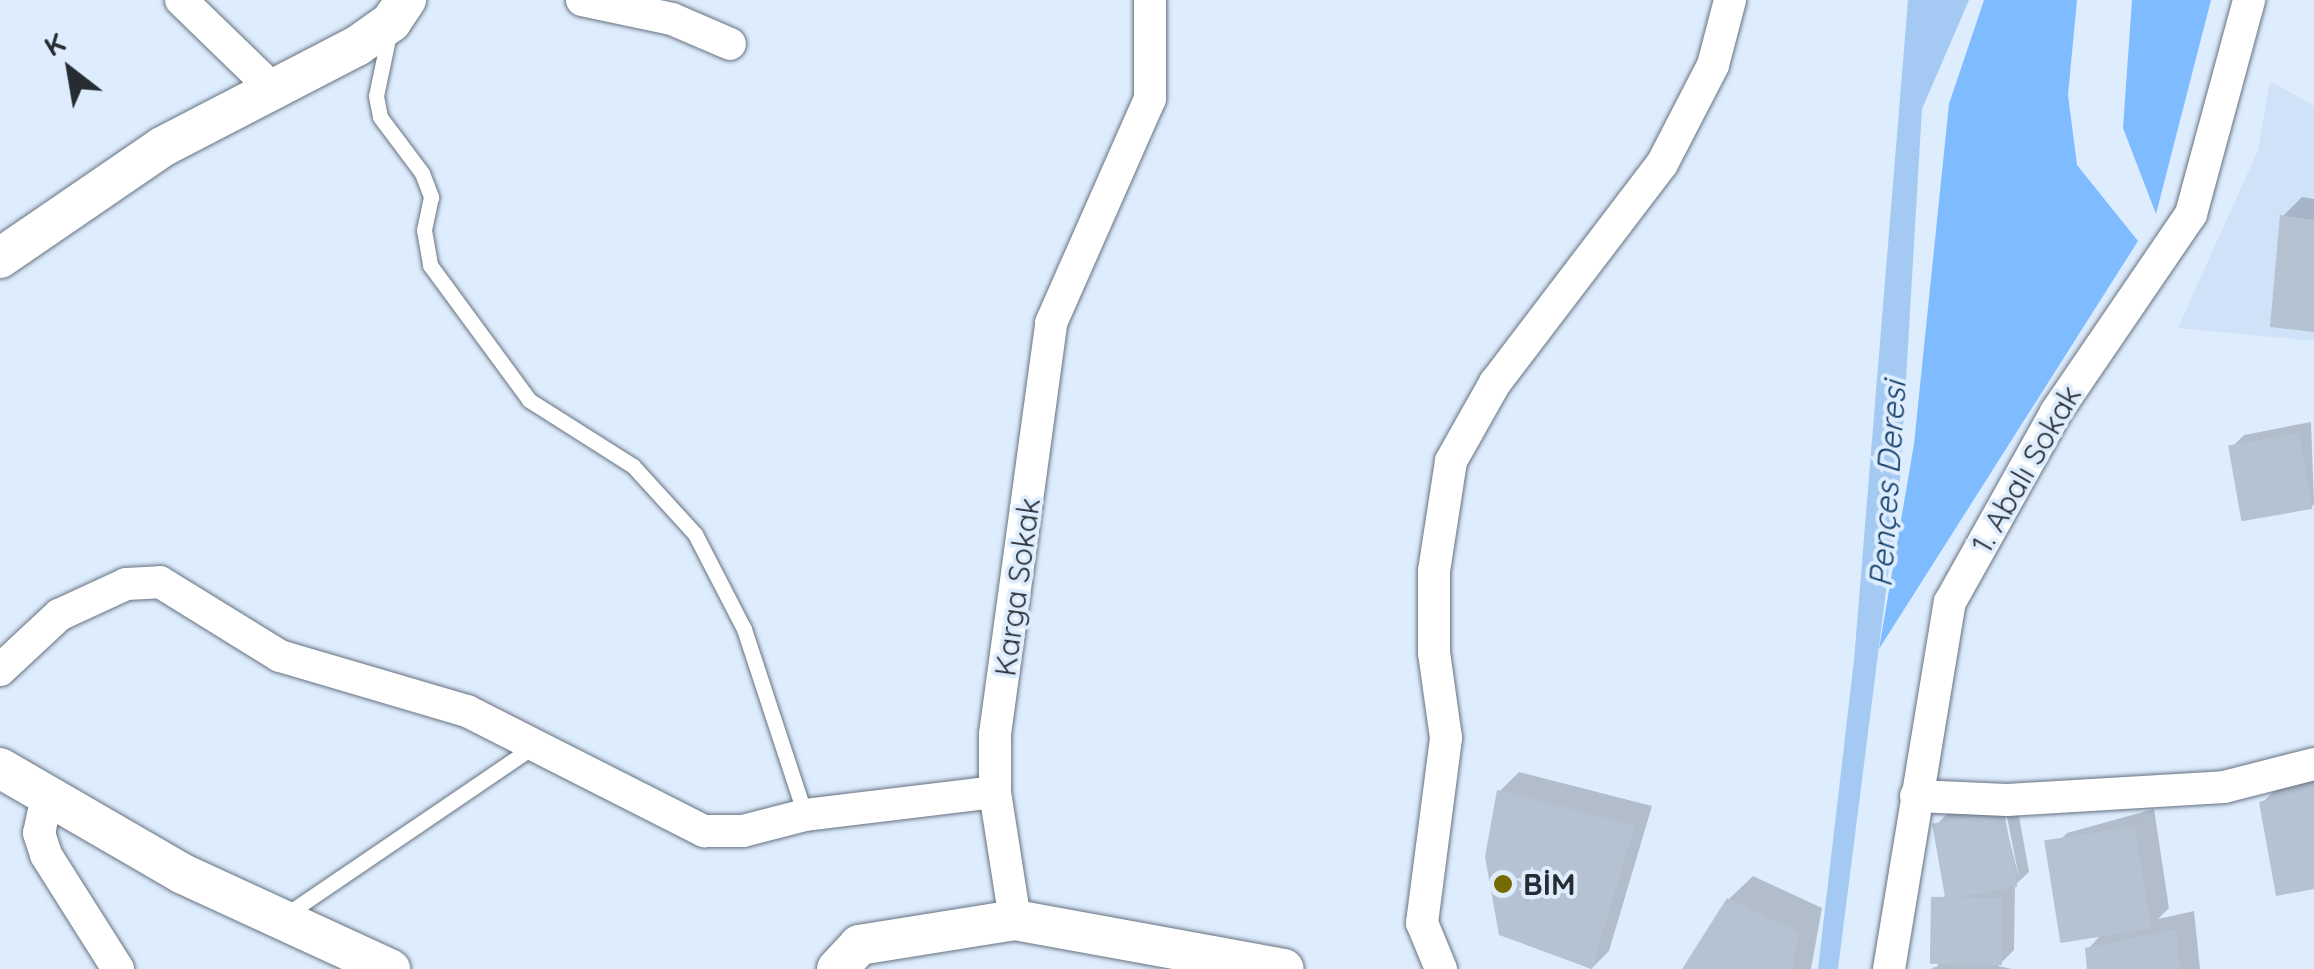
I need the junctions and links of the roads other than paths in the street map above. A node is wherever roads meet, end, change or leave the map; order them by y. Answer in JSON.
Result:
{"nodes":[{"id":1,"x":181,"y":0,"type":"edge"},
{"id":2,"x":582,"y":0,"type":"edge"},
{"id":3,"x":1150,"y":0,"type":"edge"},
{"id":4,"x":1730,"y":0,"type":"edge"},
{"id":5,"x":2248,"y":0,"type":"edge"},
{"id":6,"x":398,"y":11,"type":"edge"},
{"id":7,"x":730,"y":44,"type":"dead end"},
{"id":8,"x":272,"y":89,"type":"junction"},
{"id":9,"x":0,"y":258,"type":"edge"},
{"id":10,"x":0,"y":670,"type":"edge"},
{"id":11,"x":536,"y":745,"type":"junction"},
{"id":12,"x":2314,"y":764,"type":"edge"},
{"id":13,"x":0,"y":768,"type":"edge"},
{"id":14,"x":995,"y":792,"type":"junction"},
{"id":15,"x":47,"y":796,"type":"junction"},
{"id":16,"x":1916,"y":796,"type":"junction"},
{"id":17,"x":805,"y":814,"type":"junction"},
{"id":18,"x":1015,"y":920,"type":"junction"},
{"id":19,"x":280,"y":921,"type":"junction"},
{"id":20,"x":1166,"y":960,"type":"edge"},
{"id":21,"x":118,"y":969,"type":"edge"},
{"id":22,"x":390,"y":969,"type":"edge"},
{"id":23,"x":837,"y":969,"type":"edge"},
{"id":24,"x":1284,"y":969,"type":"edge"},
{"id":25,"x":1442,"y":969,"type":"edge"},
{"id":26,"x":1889,"y":969,"type":"edge"}],
"edges":[{"from":1,"to":8,"type":"street"},
{"from":2,"to":7,"type":"street"},
{"from":3,"to":14,"type":"street","name":"Karga Sokak"},
{"from":4,"to":25,"type":"street"},
{"from":5,"to":16,"type":"street","name":"1. Abalı Sokak"},
{"from":6,"to":8,"type":"street"},
{"from":6,"to":17,"type":"lane"},
{"from":8,"to":9,"type":"street"},
{"from":10,"to":11,"type":"street"},
{"from":11,"to":17,"type":"street"},
{"from":11,"to":19,"type":"lane"},
{"from":12,"to":16,"type":"street"},
{"from":13,"to":15,"type":"street"},
{"from":14,"to":17,"type":"street"},
{"from":14,"to":18,"type":"street","name":"Karga Sokak"},
{"from":15,"to":19,"type":"street"},
{"from":15,"to":21,"type":"street"},
{"from":16,"to":26,"type":"street","name":"1. Abalı Sokak"},
{"from":18,"to":20,"type":"street"},
{"from":18,"to":23,"type":"street"},
{"from":19,"to":22,"type":"street"},
{"from":20,"to":24,"type":"street"}]}
